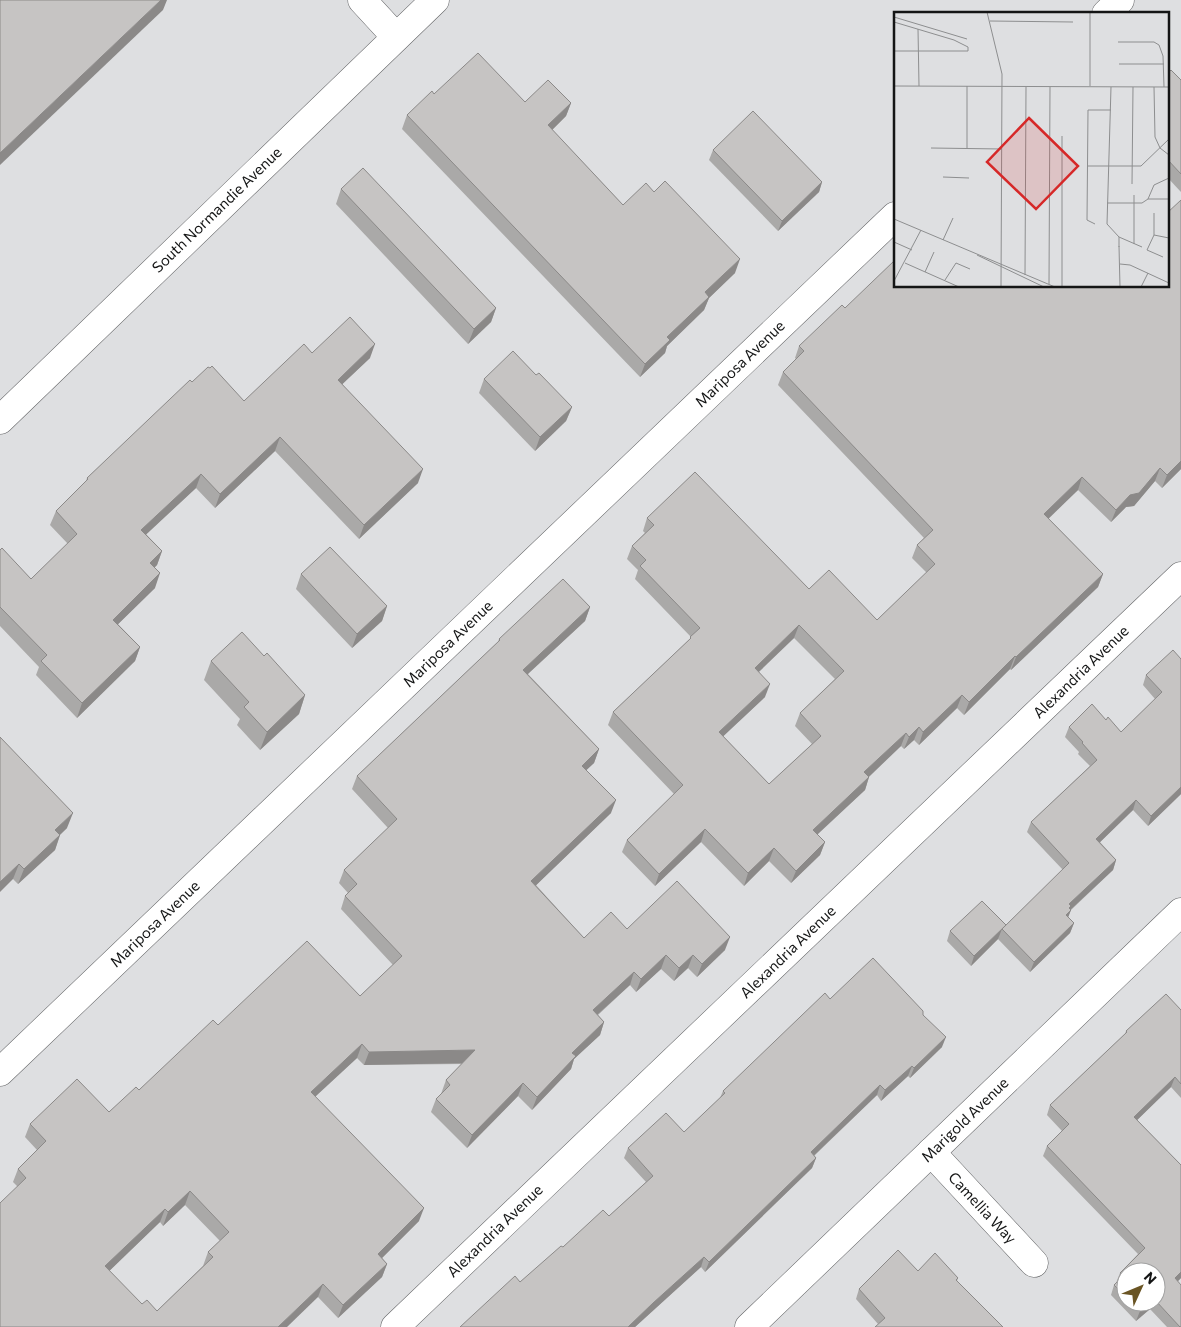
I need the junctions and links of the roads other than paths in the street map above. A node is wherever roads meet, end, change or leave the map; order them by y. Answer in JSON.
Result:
{"nodes":[{"id":1,"x":362,"y":0,"type":"edge"},
{"id":2,"x":435,"y":0,"type":"edge"},
{"id":3,"x":1120,"y":0,"type":"edge"},
{"id":4,"x":1108,"y":12,"type":"edge"},
{"id":5,"x":396,"y":37,"type":"junction"},
{"id":6,"x":894,"y":217,"type":"edge"},
{"id":7,"x":0,"y":420,"type":"edge"},
{"id":8,"x":1181,"y":576,"type":"edge"},
{"id":9,"x":1181,"y":912,"type":"edge"},
{"id":10,"x":0,"y":1072,"type":"edge"},
{"id":11,"x":931,"y":1152,"type":"junction"},
{"id":12,"x":1034,"y":1264,"type":"dead end"},
{"id":13,"x":395,"y":1327,"type":"edge"},
{"id":14,"x":748,"y":1327,"type":"edge"}],
"edges":[{"from":1,"to":5,"type":"street"},
{"from":2,"to":5,"type":"street","name":"South Normandie Avenue"},
{"from":3,"to":4,"type":"street"},
{"from":5,"to":7,"type":"street","name":"South Normandie Avenue"},
{"from":6,"to":10,"type":"street","name":"Mariposa Avenue"},
{"from":8,"to":13,"type":"street","name":"Alexandria Avenue"},
{"from":9,"to":11,"type":"street","name":"Marigold Avenue"},
{"from":11,"to":12,"type":"street","name":"Camellia Way"},
{"from":11,"to":14,"type":"street","name":"Marigold Avenue"}]}
